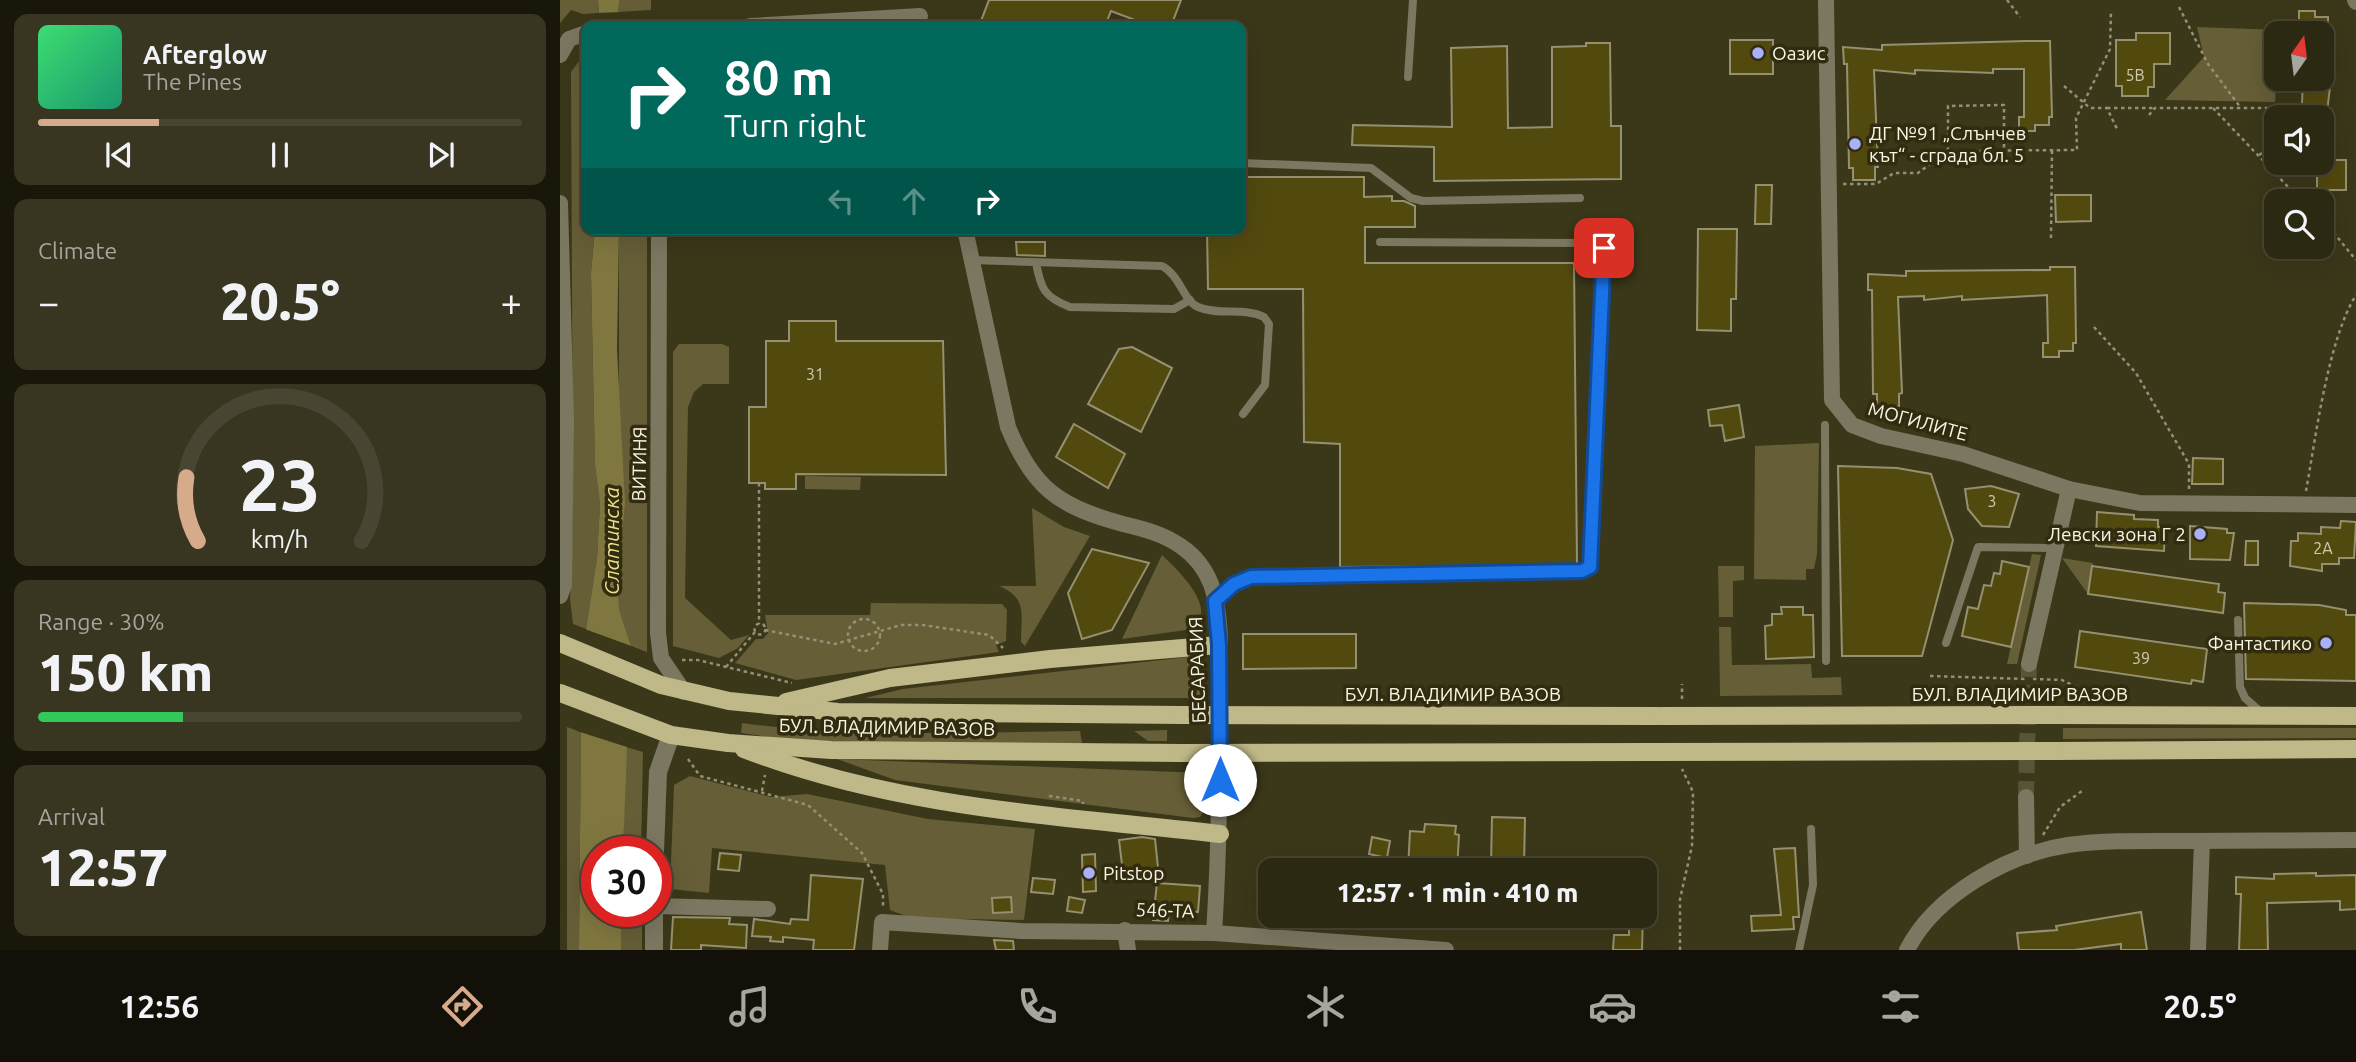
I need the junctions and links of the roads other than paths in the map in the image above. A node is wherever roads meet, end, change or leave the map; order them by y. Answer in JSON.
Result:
{"nodes":[{"id":1,"x":1413,"y":0,"type":"edge"},
{"id":2,"x":1826,"y":0,"type":"edge"},
{"id":3,"x":919,"y":14,"type":"edge"},
{"id":4,"x":820,"y":21,"type":"edge"},
{"id":5,"x":581,"y":34,"type":"edge"},
{"id":6,"x":560,"y":55,"type":"edge"},
{"id":7,"x":1408,"y":77,"type":"dead end"},
{"id":8,"x":1246,"y":163,"type":"edge"},
{"id":9,"x":1580,"y":198,"type":"dead end"},
{"id":10,"x":560,"y":203,"type":"edge"},
{"id":11,"x":659,"y":235,"type":"edge"},
{"id":12,"x":966,"y":235,"type":"edge"},
{"id":13,"x":1380,"y":242,"type":"dead end"},
{"id":14,"x":971,"y":260,"type":"junction"},
{"id":15,"x":1036,"y":263,"type":"junction"},
{"id":16,"x":561,"y":282,"type":"edge"},
{"id":17,"x":1190,"y":300,"type":"junction"},
{"id":18,"x":1243,"y":414,"type":"dead end"},
{"id":19,"x":1825,"y":425,"type":"dead end"},
{"id":20,"x":2069,"y":489,"type":"junction"},
{"id":21,"x":563,"y":504,"type":"edge"},
{"id":22,"x":2356,"y":505,"type":"edge"},
{"id":23,"x":2053,"y":548,"type":"junction"},
{"id":24,"x":560,"y":596,"type":"edge"},
{"id":25,"x":1215,"y":601,"type":"junction"},
{"id":26,"x":2238,"y":620,"type":"dead end"},
{"id":27,"x":1946,"y":643,"type":"dead end"},
{"id":28,"x":1219,"y":645,"type":"junction"},
{"id":29,"x":566,"y":646,"type":"edge"},
{"id":30,"x":1826,"y":661,"type":"dead end"},
{"id":31,"x":2029,"y":664,"type":"tunnel mouth"},
{"id":32,"x":684,"y":692,"type":"junction"},
{"id":33,"x":564,"y":695,"type":"edge"},
{"id":34,"x":772,"y":705,"type":"junction"},
{"id":35,"x":2265,"y":716,"type":"junction"},
{"id":36,"x":2356,"y":716,"type":"edge"},
{"id":37,"x":671,"y":735,"type":"junction"},
{"id":38,"x":728,"y":743,"type":"junction"},
{"id":39,"x":2356,"y":749,"type":"edge"},
{"id":40,"x":2026,"y":797,"type":"tunnel mouth"},
{"id":41,"x":1811,"y":829,"type":"dead end"},
{"id":42,"x":1220,"y":834,"type":"junction"},
{"id":43,"x":656,"y":836,"type":"edge"},
{"id":44,"x":2356,"y":840,"type":"edge"},
{"id":45,"x":2202,"y":841,"type":"junction"},
{"id":46,"x":2027,"y":856,"type":"junction"},
{"id":47,"x":672,"y":906,"type":"edge"},
{"id":48,"x":768,"y":909,"type":"dead end"},
{"id":49,"x":654,"y":927,"type":"edge"},
{"id":50,"x":1125,"y":930,"type":"junction"},
{"id":51,"x":1214,"y":933,"type":"junction"},
{"id":52,"x":654,"y":950,"type":"edge"},
{"id":53,"x":880,"y":950,"type":"edge"},
{"id":54,"x":1128,"y":950,"type":"edge"},
{"id":55,"x":1446,"y":950,"type":"edge"},
{"id":56,"x":1799,"y":950,"type":"edge"},
{"id":57,"x":1908,"y":950,"type":"edge"},
{"id":58,"x":2199,"y":950,"type":"edge"}],
"edges":[{"from":1,"to":7,"type":"lane"},
{"from":2,"to":20,"type":"street","name":"МОГИЛИТЕ"},
{"from":3,"to":4,"type":"street"},
{"from":5,"to":6,"type":"street"},
{"from":8,"to":9,"type":"lane"},
{"from":10,"to":16,"type":"street"},
{"from":11,"to":32,"type":"street","name":"ВИТИНЯ"},
{"from":12,"to":14,"type":"street","name":"БЕСАРАБИЯ"},
{"from":13,"to":25,"type":"lane"},
{"from":14,"to":15,"type":"lane"},
{"from":14,"to":25,"type":"street","name":"БЕСАРАБИЯ"},
{"from":15,"to":17,"type":"lane"},
{"from":15,"to":17,"type":"lane"},
{"from":16,"to":21,"type":"street"},
{"from":17,"to":18,"type":"lane"},
{"from":19,"to":30,"type":"lane"},
{"from":20,"to":22,"type":"street","name":"МОГИЛИТЕ"},
{"from":20,"to":23,"type":"street"},
{"from":21,"to":24,"type":"street"},
{"from":23,"to":27,"type":"lane"},
{"from":23,"to":31,"type":"street"},
{"from":25,"to":28,"type":"street","name":"БЕСАРАБИЯ"},
{"from":26,"to":35,"type":"lane"},
{"from":28,"to":34,"type":"main road"},
{"from":28,"to":42,"type":"street","name":"БЕСАРАБИЯ"},
{"from":29,"to":32,"type":"main road","name":"БУЛ. ВЛАДИМИР ВАЗОВ"},
{"from":32,"to":34,"type":"main road","name":"БУЛ. ВЛАДИМИР ВАЗОВ"},
{"from":33,"to":37,"type":"main road","name":"БУЛ. ВЛАДИМИР ВАЗОВ"},
{"from":34,"to":35,"type":"main road","name":"БУЛ. ВЛАДИМИР ВАЗОВ","bridge":true},
{"from":35,"to":36,"type":"main road","name":"БУЛ. ВЛАДИМИР ВАЗОВ"},
{"from":37,"to":38,"type":"main road","name":"БУЛ. ВЛАДИМИР ВАЗОВ"},
{"from":37,"to":43,"type":"street"},
{"from":38,"to":39,"type":"main road","name":"БУЛ. ВЛАДИМИР ВАЗОВ","bridge":true},
{"from":38,"to":42,"type":"main road"},
{"from":40,"to":46,"type":"street"},
{"from":41,"to":56,"type":"lane"},
{"from":42,"to":51,"type":"street","name":"БЕСАРАБИЯ"},
{"from":44,"to":45,"type":"street"},
{"from":45,"to":46,"type":"street"},
{"from":45,"to":58,"type":"street"},
{"from":46,"to":57,"type":"street"},
{"from":47,"to":48,"type":"street"},
{"from":49,"to":52,"type":"street"},
{"from":50,"to":51,"type":"street","name":"546-ТА"},
{"from":50,"to":53,"type":"street","name":"546-ТА"},
{"from":50,"to":54,"type":"street"},
{"from":51,"to":55,"type":"street","name":"546-ТА"}]}
